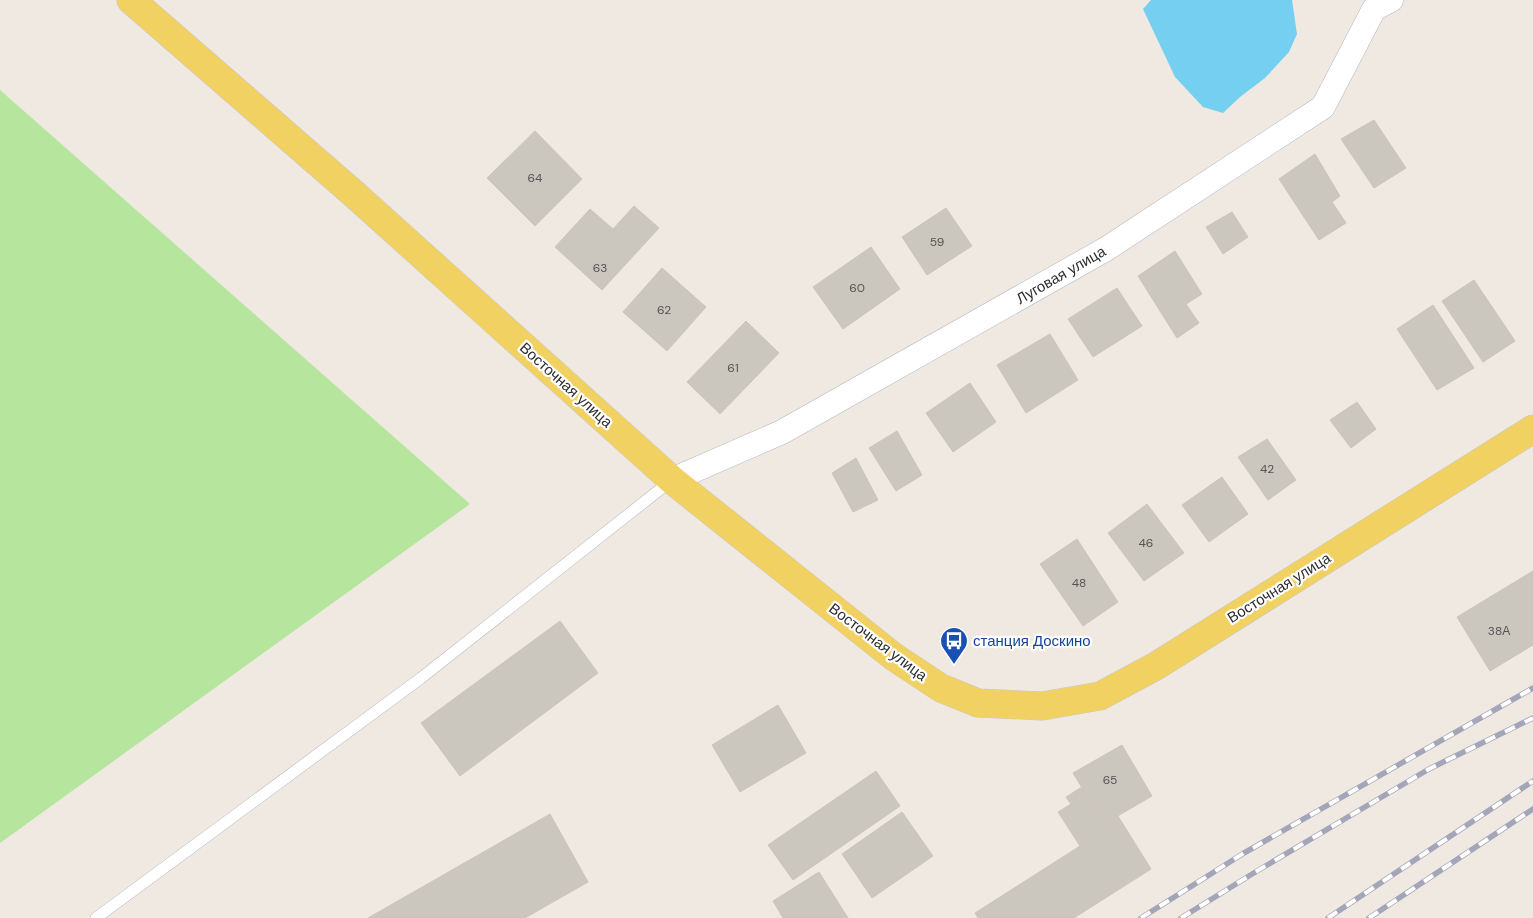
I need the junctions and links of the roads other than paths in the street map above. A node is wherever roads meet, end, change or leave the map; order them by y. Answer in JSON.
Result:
{"nodes":[{"id":1,"x":131,"y":0,"type":"edge"},
{"id":2,"x":1391,"y":0,"type":"edge"},
{"id":3,"x":1533,"y":429,"type":"edge"},
{"id":4,"x":672,"y":480,"type":"junction"},
{"id":5,"x":96,"y":918,"type":"edge"}],
"edges":[{"from":1,"to":4,"type":"main road","name":"Восточная улица"},
{"from":2,"to":4,"type":"street","name":"Луговая улица"},
{"from":3,"to":4,"type":"main road","name":"Восточная улица"},
{"from":4,"to":5,"type":"lane"}]}
